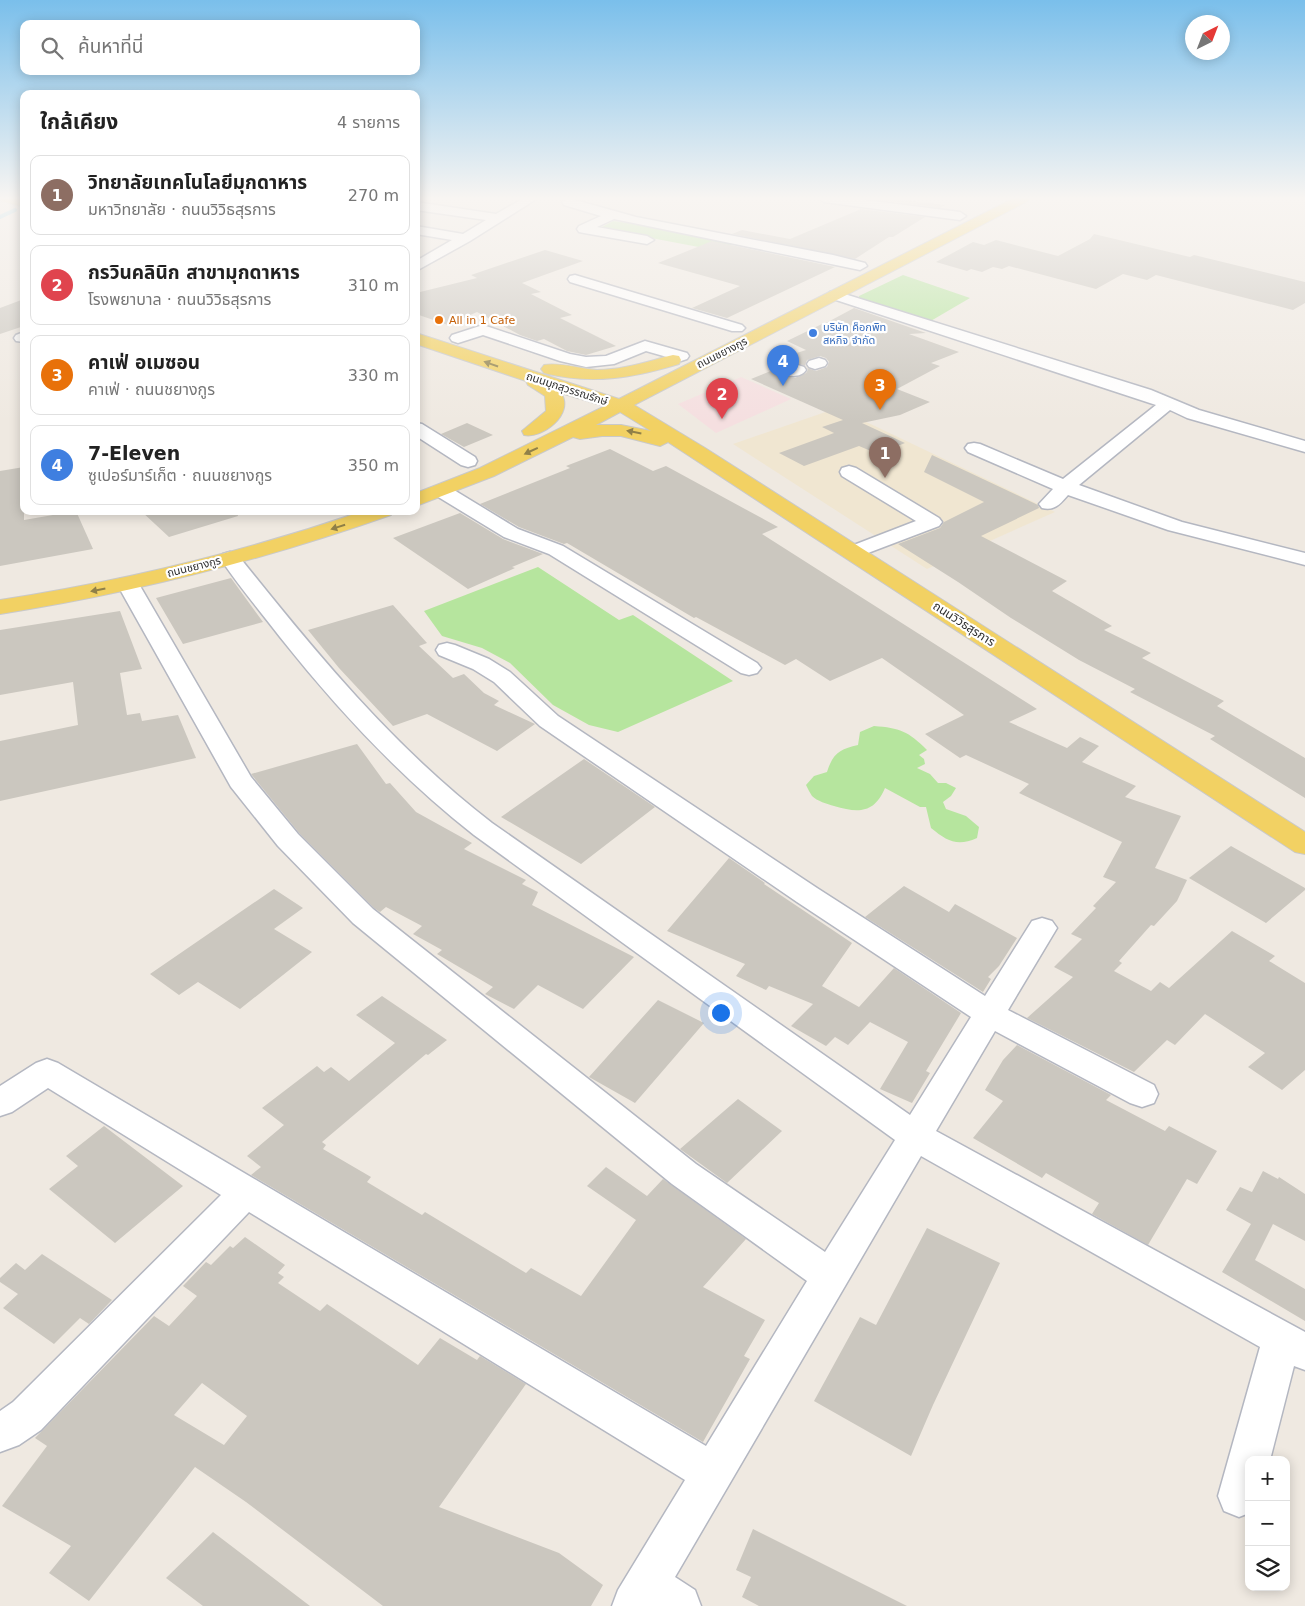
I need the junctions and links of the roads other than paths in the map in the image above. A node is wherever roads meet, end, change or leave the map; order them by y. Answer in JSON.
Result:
{"nodes":[{"id":1,"x":846,"y":273,"type":"edge"},
{"id":2,"x":878,"y":273,"type":"edge"},
{"id":3,"x":842,"y":275,"type":"dead end"},
{"id":4,"x":575,"y":279,"type":"dead end"},
{"id":5,"x":807,"y":292,"type":"dead end"},
{"id":6,"x":835,"y":295,"type":"junction"},
{"id":7,"x":420,"y":325,"type":"edge"},
{"id":8,"x":737,"y":328,"type":"junction"},
{"id":9,"x":458,"y":338,"type":"junction"},
{"id":10,"x":420,"y":339,"type":"edge"},
{"id":11,"x":677,"y":358,"type":"junction"},
{"id":12,"x":697,"y":366,"type":"junction"},
{"id":13,"x":534,"y":371,"type":"junction"},
{"id":14,"x":610,"y":399,"type":"junction"},
{"id":15,"x":1167,"y":404,"type":"junction"},
{"id":16,"x":420,"y":431,"type":"edge"},
{"id":17,"x":531,"y":431,"type":"junction"},
{"id":18,"x":556,"y":439,"type":"junction"},
{"id":19,"x":1305,"y":447,"type":"edge"},
{"id":20,"x":974,"y":448,"type":"dead end"},
{"id":21,"x":698,"y":452,"type":"junction"},
{"id":22,"x":468,"y":461,"type":"junction"},
{"id":23,"x":849,"y":472,"type":"dead end"},
{"id":24,"x":420,"y":480,"type":"edge"},
{"id":25,"x":1065,"y":487,"type":"junction"},
{"id":26,"x":442,"y":491,"type":"junction"},
{"id":27,"x":420,"y":499,"type":"edge"},
{"id":28,"x":1048,"y":504,"type":"dead end"},
{"id":29,"x":322,"y":515,"type":"edge"},
{"id":30,"x":372,"y":515,"type":"edge"},
{"id":31,"x":852,"y":552,"type":"junction"},
{"id":32,"x":230,"y":558,"type":"junction"},
{"id":33,"x":1305,"y":559,"type":"edge"},
{"id":34,"x":128,"y":584,"type":"junction"},
{"id":35,"x":0,"y":589,"type":"edge"},
{"id":36,"x":0,"y":607,"type":"edge"},
{"id":37,"x":447,"y":650,"type":"dead end"},
{"id":38,"x":749,"y":668,"type":"dead end"},
{"id":39,"x":1305,"y":845,"type":"edge"},
{"id":40,"x":1042,"y":928,"type":"dead end"},
{"id":41,"x":988,"y":1014,"type":"junction"},
{"id":42,"x":1142,"y":1094,"type":"dead end"},
{"id":43,"x":0,"y":1103,"type":"edge"},
{"id":44,"x":915,"y":1136,"type":"junction"},
{"id":45,"x":247,"y":1191,"type":"junction"},
{"id":46,"x":830,"y":1276,"type":"junction"},
{"id":47,"x":1294,"y":1346,"type":"edge"},
{"id":48,"x":0,"y":1432,"type":"edge"},
{"id":49,"x":714,"y":1474,"type":"junction"},
{"id":50,"x":1239,"y":1496,"type":"dead end"},
{"id":51,"x":653,"y":1599,"type":"edge"}],
"edges":[{"from":1,"to":3,"type":"main road"},
{"from":2,"to":6,"type":"main road","name":"ถนนชยางกูร"},
{"from":4,"to":8,"type":"street"},
{"from":5,"to":8,"type":"main road","name":"ถนนชยางกูร"},
{"from":6,"to":12,"type":"main road","name":"ถนนชยางกูร"},
{"from":6,"to":15,"type":"street"},
{"from":7,"to":9,"type":"main road","name":"ถนนมุกสุวรรณรักษ์"},
{"from":8,"to":11,"type":"main road","name":"ถนนชยางกูร"},
{"from":9,"to":11,"type":"street"},
{"from":9,"to":13,"type":"main road","name":"ถนนมุกสุวรรณรักษ์"},
{"from":13,"to":10,"type":"main road","name":"ถนนมุกสุวรรณรักษ์","one_way":true},
{"from":11,"to":13,"type":"main road"},
{"from":11,"to":14,"type":"main road","name":"ถนนชยางกูร"},
{"from":12,"to":14,"type":"main road","name":"ถนนชยางกูร"},
{"from":12,"to":21,"type":"main road"},
{"from":13,"to":14,"type":"main road","name":"ถนนมุกสุวรรณรักษ์"},
{"from":13,"to":17,"type":"main road"},
{"from":14,"to":17,"type":"main road","name":"ถนนชยางกูร"},
{"from":14,"to":18,"type":"main road","name":"ถนนชยางกูร"},
{"from":14,"to":21,"type":"main road","name":"ถนนวิวิธสุรการ"},
{"from":15,"to":19,"type":"street"},
{"from":15,"to":25,"type":"street"},
{"from":16,"to":22,"type":"street"},
{"from":17,"to":22,"type":"main road","name":"ถนนชยางกูร"},
{"from":21,"to":18,"type":"main road","one_way":true},
{"from":18,"to":26,"type":"main road","name":"ถนนชยางกูร","one_way":true},
{"from":20,"to":25,"type":"street"},
{"from":21,"to":31,"type":"main road","name":"ถนนวิวิธสุรการ"},
{"from":22,"to":24,"type":"main road","name":"ถนนชยางกูร"},
{"from":23,"to":31,"type":"street"},
{"from":25,"to":28,"type":"street"},
{"from":25,"to":33,"type":"street"},
{"from":26,"to":27,"type":"main road","name":"ถนนชยางกูร"},
{"from":26,"to":38,"type":"street"},
{"from":29,"to":35,"type":"main road","name":"ถนนชยางกูร"},
{"from":30,"to":32,"type":"main road","name":"ถนนชยางกูร","one_way":true},
{"from":31,"to":39,"type":"main road","name":"ถนนวิวิธสุรการ"},
{"from":32,"to":34,"type":"main road","name":"ถนนชยางกูร"},
{"from":32,"to":44,"type":"street"},
{"from":34,"to":36,"type":"main road","name":"ถนนชยางกูร","one_way":true},
{"from":34,"to":46,"type":"street"},
{"from":37,"to":41,"type":"street"},
{"from":40,"to":41,"type":"street"},
{"from":41,"to":42,"type":"street"},
{"from":41,"to":44,"type":"street"},
{"from":43,"to":45,"type":"street"},
{"from":44,"to":46,"type":"street"},
{"from":44,"to":47,"type":"street"},
{"from":45,"to":48,"type":"street"},
{"from":45,"to":49,"type":"street"},
{"from":46,"to":49,"type":"street"},
{"from":47,"to":50,"type":"street"},
{"from":49,"to":51,"type":"street"}]}
